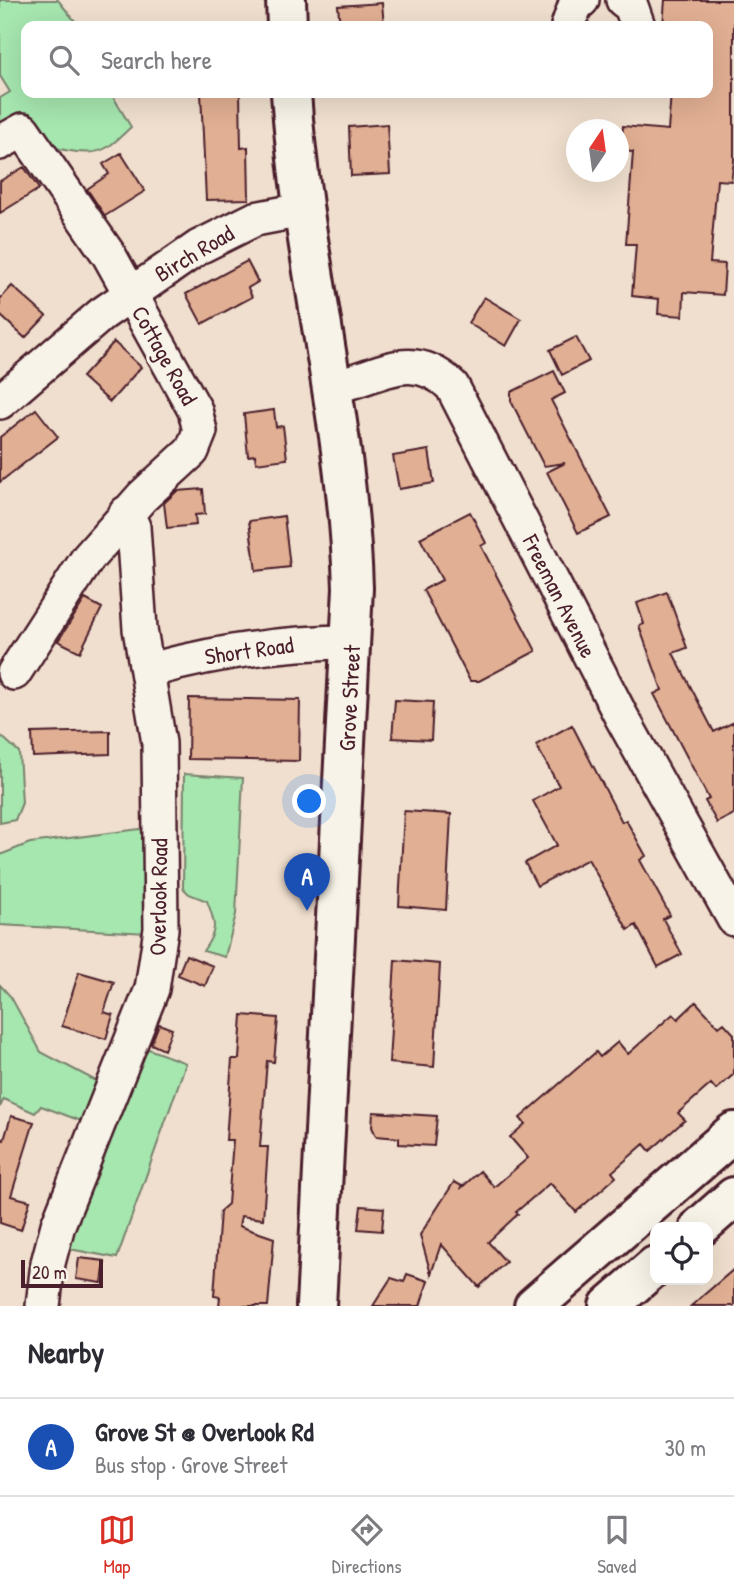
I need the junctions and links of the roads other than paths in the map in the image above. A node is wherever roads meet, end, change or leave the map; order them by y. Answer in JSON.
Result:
{"nodes":[{"id":1,"x":286,"y":0,"type":"edge"},
{"id":2,"x":583,"y":0,"type":"edge"},
{"id":3,"x":623,"y":0,"type":"edge"},
{"id":4,"x":287,"y":21,"type":"edge"},
{"id":5,"x":570,"y":21,"type":"edge"},
{"id":6,"x":636,"y":21,"type":"edge"},
{"id":7,"x":292,"y":98,"type":"edge"},
{"id":8,"x":12,"y":137,"type":"edge"},
{"id":9,"x":302,"y":209,"type":"junction"},
{"id":10,"x":130,"y":293,"type":"junction"},
{"id":11,"x":330,"y":387,"type":"junction"},
{"id":12,"x":0,"y":402,"type":"edge"},
{"id":13,"x":126,"y":513,"type":"junction"},
{"id":14,"x":352,"y":642,"type":"junction"},
{"id":15,"x":147,"y":671,"type":"junction"},
{"id":16,"x":14,"y":673,"type":"dead end"},
{"id":17,"x":734,"y":919,"type":"edge"},
{"id":18,"x":734,"y":1132,"type":"edge"},
{"id":19,"x":734,"y":1197,"type":"edge"},
{"id":20,"x":705,"y":1222,"type":"edge"},
{"id":21,"x":650,"y":1270,"type":"edge"},
{"id":22,"x":43,"y":1306,"type":"edge"},
{"id":23,"x":316,"y":1306,"type":"edge"},
{"id":24,"x":534,"y":1306,"type":"edge"},
{"id":25,"x":609,"y":1306,"type":"edge"}],
"edges":[{"from":1,"to":4,"type":"main road"},
{"from":2,"to":5,"type":"street"},
{"from":3,"to":6,"type":"street"},
{"from":7,"to":9,"type":"main road","name":"Grove Street"},
{"from":8,"to":10,"type":"street","name":"Cottage Road"},
{"from":9,"to":10,"type":"street","name":"Birch Road"},
{"from":9,"to":11,"type":"main road","name":"Grove Street"},
{"from":10,"to":12,"type":"street","name":"Birch Road"},
{"from":10,"to":13,"type":"street","name":"Cottage Road"},
{"from":11,"to":14,"type":"main road","name":"Grove Street"},
{"from":11,"to":17,"type":"street","name":"Freeman Avenue"},
{"from":13,"to":15,"type":"street","name":"Overlook Road"},
{"from":13,"to":16,"type":"street","name":"Cottage Road"},
{"from":14,"to":15,"type":"street","name":"Short Road"},
{"from":14,"to":23,"type":"main road","name":"Grove Street"},
{"from":15,"to":22,"type":"street","name":"Overlook Road"},
{"from":18,"to":24,"type":"main road"},
{"from":19,"to":20,"type":"main road"},
{"from":21,"to":25,"type":"main road"}]}
